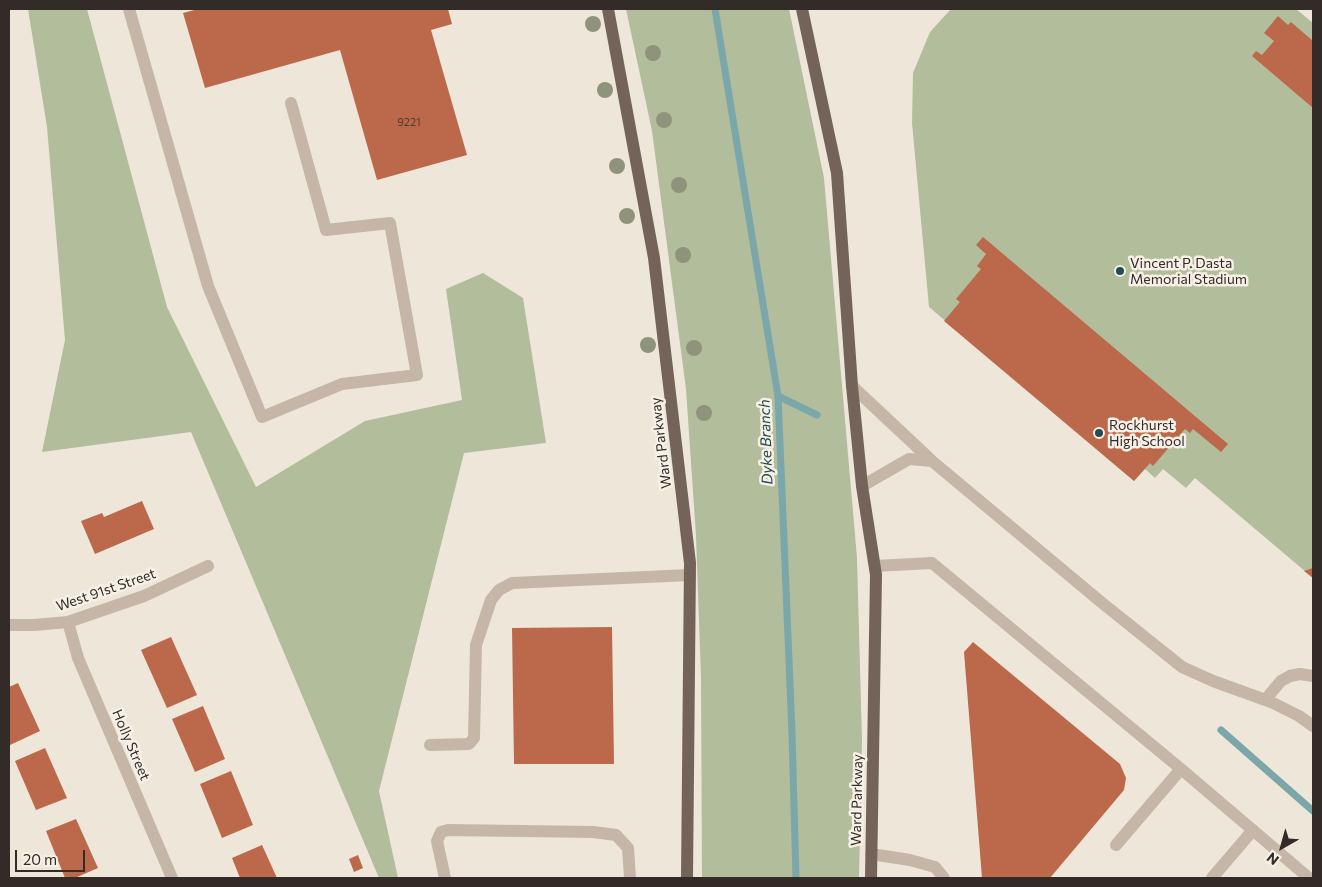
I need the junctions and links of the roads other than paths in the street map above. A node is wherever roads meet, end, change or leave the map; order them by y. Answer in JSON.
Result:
{"nodes":[{"id":1,"x":128,"y":9,"type":"edge"},
{"id":2,"x":608,"y":9,"type":"edge"},
{"id":3,"x":802,"y":9,"type":"edge"},
{"id":4,"x":291,"y":103,"type":"dead end"},
{"id":5,"x":852,"y":386,"type":"junction"},
{"id":6,"x":932,"y":461,"type":"junction"},
{"id":7,"x":862,"y":486,"type":"junction"},
{"id":8,"x":208,"y":566,"type":"dead end"},
{"id":9,"x":875,"y":566,"type":"junction"},
{"id":10,"x":690,"y":575,"type":"junction"},
{"id":11,"x":68,"y":622,"type":"junction"},
{"id":12,"x":9,"y":625,"type":"edge"},
{"id":13,"x":1313,"y":676,"type":"edge"},
{"id":14,"x":1265,"y":700,"type":"junction"},
{"id":15,"x":1313,"y":726,"type":"edge"},
{"id":16,"x":430,"y":745,"type":"dead end"},
{"id":17,"x":1181,"y":769,"type":"junction"},
{"id":18,"x":1253,"y":830,"type":"junction"},
{"id":19,"x":1116,"y":845,"type":"dead end"},
{"id":20,"x":872,"y":854,"type":"junction"},
{"id":21,"x":172,"y":878,"type":"edge"},
{"id":22,"x":445,"y":878,"type":"edge"},
{"id":23,"x":630,"y":878,"type":"edge"},
{"id":24,"x":687,"y":878,"type":"edge"},
{"id":25,"x":871,"y":878,"type":"edge"},
{"id":26,"x":944,"y":878,"type":"edge"},
{"id":27,"x":1212,"y":878,"type":"edge"},
{"id":28,"x":1309,"y":878,"type":"edge"}],
"edges":[{"from":1,"to":4,"type":"street"},
{"from":2,"to":10,"type":"main road","name":"Ward Parkway"},
{"from":3,"to":5,"type":"main road","name":"Ward Parkway"},
{"from":5,"to":6,"type":"street"},
{"from":5,"to":7,"type":"main road","name":"Ward Parkway"},
{"from":6,"to":7,"type":"street"},
{"from":6,"to":14,"type":"street"},
{"from":7,"to":9,"type":"main road","name":"Ward Parkway"},
{"from":8,"to":11,"type":"street","name":"West 91st Street"},
{"from":9,"to":17,"type":"street"},
{"from":9,"to":20,"type":"main road","name":"Ward Parkway"},
{"from":10,"to":16,"type":"street"},
{"from":10,"to":24,"type":"main road","name":"Ward Parkway"},
{"from":11,"to":12,"type":"street","name":"West 91st Street"},
{"from":11,"to":21,"type":"street","name":"Holly Street"},
{"from":13,"to":14,"type":"street"},
{"from":14,"to":15,"type":"street"},
{"from":17,"to":18,"type":"street"},
{"from":17,"to":19,"type":"street"},
{"from":18,"to":27,"type":"street"},
{"from":18,"to":28,"type":"street"},
{"from":20,"to":25,"type":"main road","name":"Ward Parkway"},
{"from":20,"to":26,"type":"street"},
{"from":22,"to":23,"type":"street"}]}
